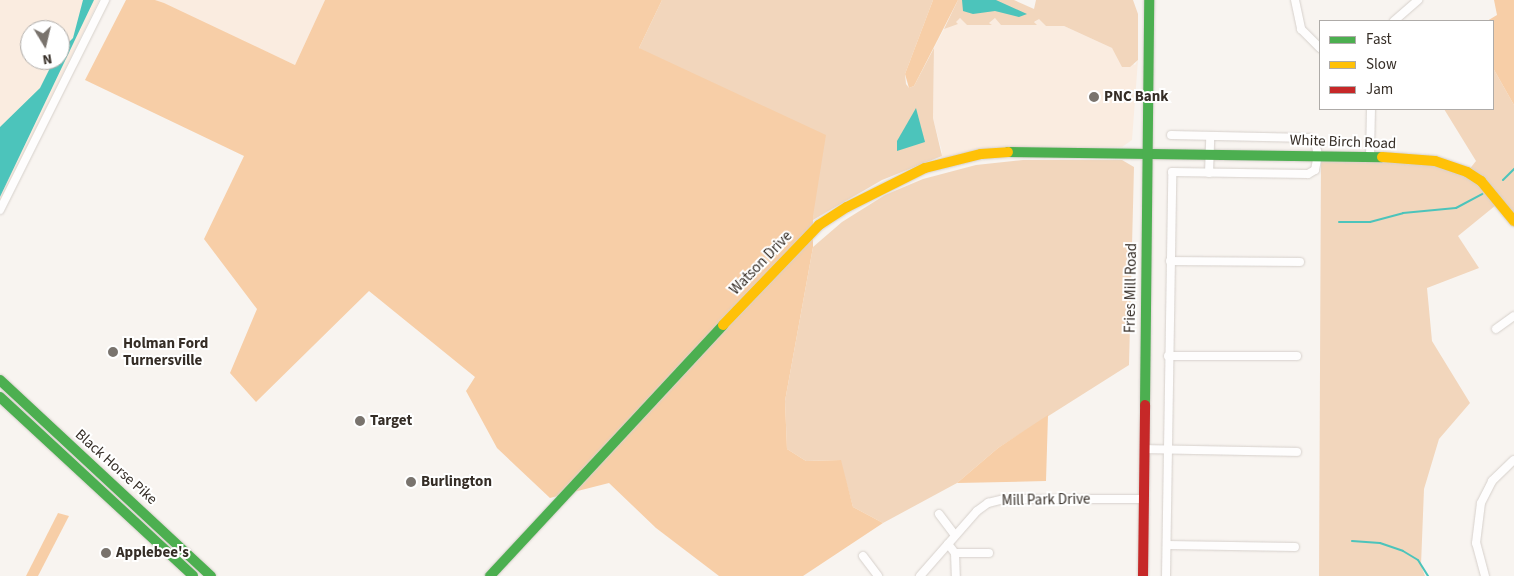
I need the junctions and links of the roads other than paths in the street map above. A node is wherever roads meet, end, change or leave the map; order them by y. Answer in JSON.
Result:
{"nodes":[{"id":1,"x":105,"y":0,"type":"edge"},
{"id":2,"x":1150,"y":0,"type":"edge"},
{"id":3,"x":1295,"y":0,"type":"edge"},
{"id":4,"x":1418,"y":0,"type":"edge"},
{"id":5,"x":1395,"y":20,"type":"edge"},
{"id":6,"x":1319,"y":47,"type":"edge"},
{"id":7,"x":1371,"y":110,"type":"edge"},
{"id":8,"x":1171,"y":135,"type":"dead end"},
{"id":9,"x":1210,"y":136,"type":"junction"},
{"id":10,"x":1148,"y":152,"type":"junction"},
{"id":11,"x":1210,"y":153,"type":"junction"},
{"id":12,"x":1318,"y":155,"type":"junction"},
{"id":13,"x":1370,"y":156,"type":"junction"},
{"id":14,"x":1209,"y":173,"type":"junction"},
{"id":15,"x":0,"y":210,"type":"edge"},
{"id":16,"x":1514,"y":221,"type":"edge"},
{"id":17,"x":1170,"y":261,"type":"junction"},
{"id":18,"x":1300,"y":262,"type":"dead end"},
{"id":19,"x":1514,"y":316,"type":"edge"},
{"id":20,"x":1496,"y":329,"type":"dead end"},
{"id":21,"x":1168,"y":356,"type":"junction"},
{"id":22,"x":1297,"y":356,"type":"dead end"},
{"id":23,"x":0,"y":380,"type":"edge"},
{"id":24,"x":0,"y":397,"type":"edge"},
{"id":25,"x":1144,"y":449,"type":"junction"},
{"id":26,"x":1167,"y":450,"type":"junction"},
{"id":27,"x":1297,"y":452,"type":"dead end"},
{"id":28,"x":1514,"y":460,"type":"edge"},
{"id":29,"x":110,"y":499,"type":"junction"},
{"id":30,"x":1144,"y":499,"type":"junction"},
{"id":31,"x":939,"y":514,"type":"dead end"},
{"id":32,"x":151,"y":519,"type":"junction"},
{"id":33,"x":955,"y":536,"type":"junction"},
{"id":34,"x":948,"y":544,"type":"junction"},
{"id":35,"x":1167,"y":546,"type":"junction"},
{"id":36,"x":1295,"y":547,"type":"dead end"},
{"id":37,"x":955,"y":553,"type":"junction"},
{"id":38,"x":989,"y":553,"type":"dead end"},
{"id":39,"x":863,"y":556,"type":"dead end"},
{"id":40,"x":193,"y":576,"type":"edge"},
{"id":41,"x":211,"y":576,"type":"edge"},
{"id":42,"x":490,"y":576,"type":"edge"},
{"id":43,"x":878,"y":576,"type":"edge"},
{"id":44,"x":920,"y":576,"type":"edge"},
{"id":45,"x":956,"y":576,"type":"edge"},
{"id":46,"x":1143,"y":576,"type":"edge"},
{"id":47,"x":1166,"y":576,"type":"edge"},
{"id":48,"x":1485,"y":576,"type":"edge"}],
"edges":[{"from":1,"to":15,"type":"street"},
{"from":2,"to":10,"type":"main road","name":"Fries Mill Road"},
{"from":3,"to":6,"type":"street"},
{"from":4,"to":5,"type":"street"},
{"from":7,"to":13,"type":"street"},
{"from":8,"to":9,"type":"street"},
{"from":9,"to":11,"type":"street"},
{"from":9,"to":12,"type":"street"},
{"from":10,"to":11,"type":"main road","name":"White Birch Road"},
{"from":10,"to":25,"type":"main road","name":"Fries Mill Road"},
{"from":10,"to":42,"type":"main road","name":"Watson Drive"},
{"from":11,"to":12,"type":"main road","name":"White Birch Road"},
{"from":11,"to":14,"type":"street"},
{"from":12,"to":13,"type":"main road","name":"White Birch Road"},
{"from":12,"to":14,"type":"street"},
{"from":13,"to":16,"type":"main road","name":"White Birch Road"},
{"from":14,"to":17,"type":"street"},
{"from":17,"to":18,"type":"street"},
{"from":17,"to":21,"type":"street"},
{"from":19,"to":20,"type":"street"},
{"from":21,"to":22,"type":"street"},
{"from":21,"to":26,"type":"street"},
{"from":23,"to":32,"type":"main road","name":"Black Horse Pike"},
{"from":24,"to":29,"type":"main road","name":"Black Horse Pike"},
{"from":25,"to":26,"type":"street"},
{"from":25,"to":30,"type":"main road","name":"Fries Mill Road"},
{"from":26,"to":27,"type":"street"},
{"from":26,"to":35,"type":"street"},
{"from":28,"to":48,"type":"street"},
{"from":29,"to":32,"type":"main road"},
{"from":29,"to":40,"type":"main road","name":"Black Horse Pike"},
{"from":30,"to":33,"type":"street","name":"Mill Park Drive"},
{"from":30,"to":46,"type":"main road","name":"Fries Mill Road"},
{"from":31,"to":33,"type":"street"},
{"from":32,"to":41,"type":"main road","name":"Black Horse Pike"},
{"from":33,"to":34,"type":"street","name":"Mill Park Drive"},
{"from":34,"to":37,"type":"street"},
{"from":34,"to":44,"type":"street","name":"Mill Park Drive"},
{"from":35,"to":36,"type":"street"},
{"from":35,"to":47,"type":"street"},
{"from":37,"to":38,"type":"street"},
{"from":37,"to":45,"type":"street"},
{"from":39,"to":43,"type":"street"}]}
